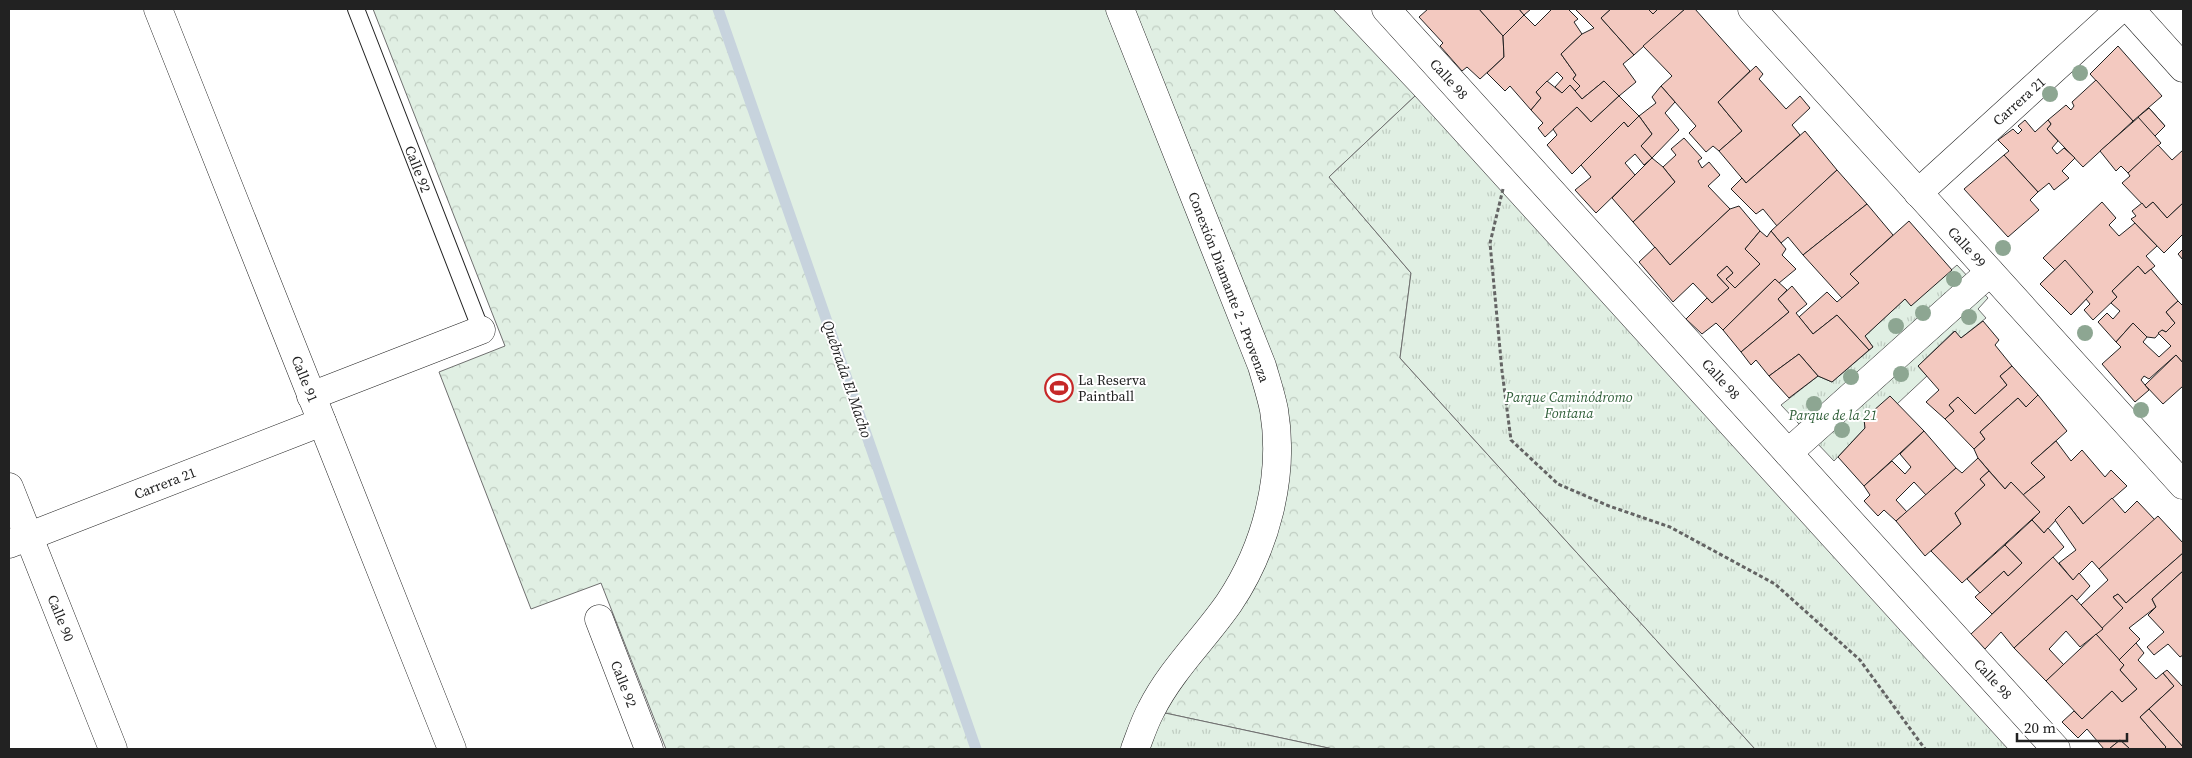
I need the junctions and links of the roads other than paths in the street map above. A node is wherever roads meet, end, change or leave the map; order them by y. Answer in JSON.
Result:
{"nodes":[{"id":1,"x":158,"y":9,"type":"edge"},
{"id":2,"x":356,"y":9,"type":"edge"},
{"id":3,"x":1120,"y":9,"type":"edge"},
{"id":4,"x":1752,"y":9,"type":"edge"},
{"id":5,"x":2120,"y":9,"type":"edge"},
{"id":6,"x":2130,"y":9,"type":"edge"},
{"id":7,"x":1391,"y":10,"type":"edge"},
{"id":8,"x":2183,"y":68,"type":"edge"},
{"id":9,"x":1918,"y":193,"type":"junction"},
{"id":10,"x":1990,"y":272,"type":"junction"},
{"id":11,"x":481,"y":330,"type":"joint"},
{"id":12,"x":311,"y":396,"type":"junction"},
{"id":13,"x":322,"y":422,"type":"junction"},
{"id":14,"x":1788,"y":453,"type":"junction"},
{"id":15,"x":2183,"y":485,"type":"edge"},
{"id":16,"x":9,"y":487,"type":"edge"},
{"id":17,"x":18,"y":540,"type":"edge"},
{"id":18,"x":599,"y":619,"type":"dead end"},
{"id":19,"x":113,"y":749,"type":"edge"},
{"id":20,"x":452,"y":749,"type":"edge"},
{"id":21,"x":649,"y":749,"type":"edge"},
{"id":22,"x":1135,"y":749,"type":"edge"},
{"id":23,"x":2056,"y":749,"type":"edge"}],
"edges":[{"from":1,"to":12,"type":"street","name":"Calle 91"},
{"from":2,"to":11,"type":"lane","name":"Calle 92"},
{"from":3,"to":22,"type":"street","name":"Conexión Diamante 2 - Provenza"},
{"from":4,"to":9,"type":"street","name":"Calle 99"},
{"from":5,"to":9,"type":"street","name":"Carrera 21"},
{"from":6,"to":8,"type":"street"},
{"from":7,"to":14,"type":"street","name":"Calle 98"},
{"from":9,"to":10,"type":"street","name":"Calle 99"},
{"from":10,"to":14,"type":"street"},
{"from":10,"to":15,"type":"street","name":"Calle 99"},
{"from":11,"to":12,"type":"street"},
{"from":12,"to":13,"type":"street","name":"Calle 91"},
{"from":13,"to":17,"type":"street","name":"Carrera 21"},
{"from":13,"to":20,"type":"street","name":"Calle 91"},
{"from":14,"to":23,"type":"street","name":"Calle 98"},
{"from":16,"to":17,"type":"street","name":"Calle 90"},
{"from":17,"to":19,"type":"street","name":"Calle 90"},
{"from":18,"to":21,"type":"street","name":"Calle 92"}]}
